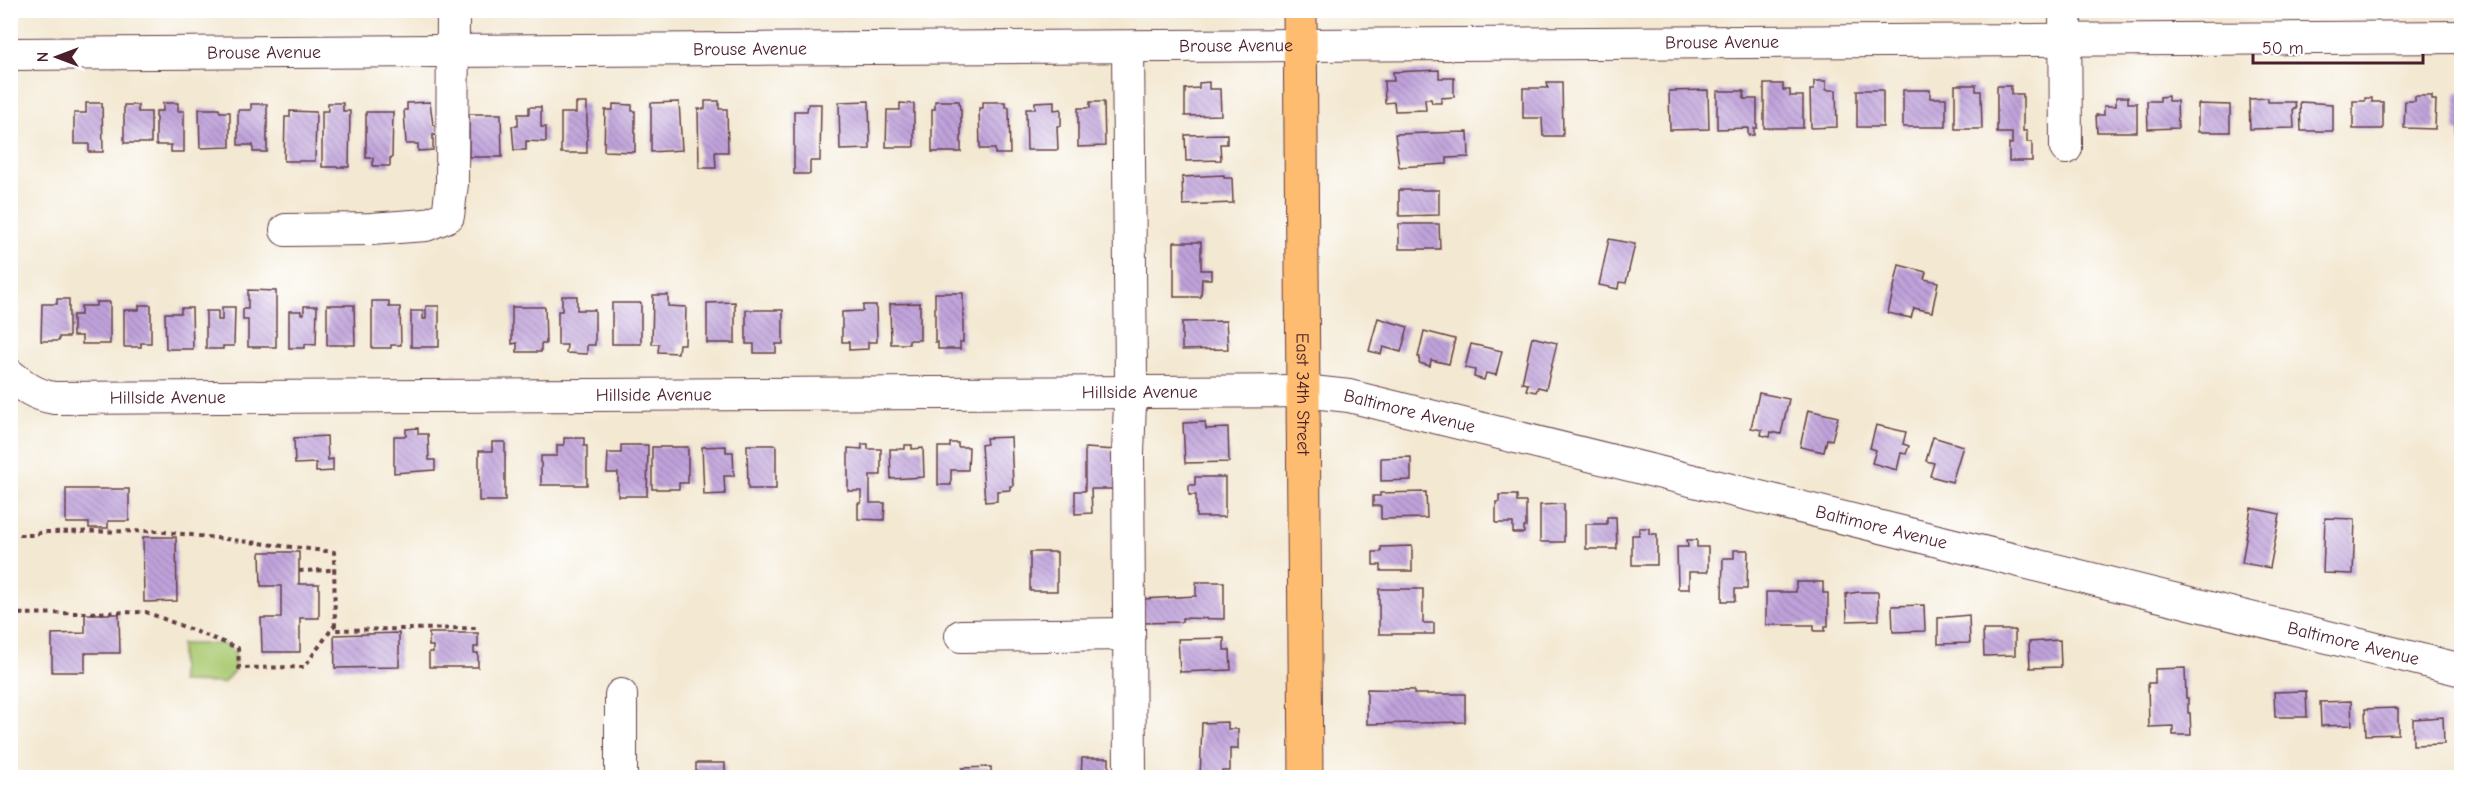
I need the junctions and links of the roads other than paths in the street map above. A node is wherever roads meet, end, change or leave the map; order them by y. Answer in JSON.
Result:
{"nodes":[{"id":1,"x":453,"y":10,"type":"edge"},
{"id":2,"x":1300,"y":10,"type":"edge"},
{"id":3,"x":2065,"y":25,"type":"edge"},
{"id":4,"x":2462,"y":37,"type":"edge"},
{"id":5,"x":1300,"y":45,"type":"junction"},
{"id":6,"x":1128,"y":47,"type":"junction"},
{"id":7,"x":453,"y":51,"type":"junction"},
{"id":8,"x":10,"y":54,"type":"edge"},
{"id":9,"x":2066,"y":148,"type":"dead end"},
{"id":10,"x":286,"y":230,"type":"dead end"},
{"id":11,"x":10,"y":375,"type":"edge"},
{"id":12,"x":1303,"y":391,"type":"junction"},
{"id":13,"x":1131,"y":393,"type":"junction"},
{"id":14,"x":1129,"y":634,"type":"junction"},
{"id":15,"x":961,"y":636,"type":"dead end"},
{"id":16,"x":2462,"y":670,"type":"edge"},
{"id":17,"x":621,"y":695,"type":"dead end"},
{"id":18,"x":621,"y":777,"type":"edge"},
{"id":19,"x":1130,"y":777,"type":"edge"},
{"id":20,"x":1306,"y":777,"type":"edge"}],
"edges":[{"from":1,"to":7,"type":"street"},
{"from":2,"to":5,"type":"main road","name":"East 34th Street"},
{"from":3,"to":4,"type":"street","name":"Brouse Avenue"},
{"from":3,"to":5,"type":"street","name":"Brouse Avenue"},
{"from":3,"to":9,"type":"street"},
{"from":5,"to":6,"type":"street","name":"Brouse Avenue"},
{"from":5,"to":12,"type":"main road","name":"East 34th Street"},
{"from":6,"to":7,"type":"street","name":"Brouse Avenue"},
{"from":6,"to":13,"type":"street"},
{"from":7,"to":8,"type":"street","name":"Brouse Avenue"},
{"from":7,"to":10,"type":"street"},
{"from":11,"to":13,"type":"street","name":"Hillside Avenue"},
{"from":12,"to":13,"type":"street","name":"Hillside Avenue"},
{"from":12,"to":16,"type":"street","name":"Baltimore Avenue"},
{"from":12,"to":20,"type":"main road","name":"East 34th Street"},
{"from":13,"to":14,"type":"street"},
{"from":14,"to":15,"type":"street"},
{"from":14,"to":19,"type":"street"},
{"from":17,"to":18,"type":"street"}]}
